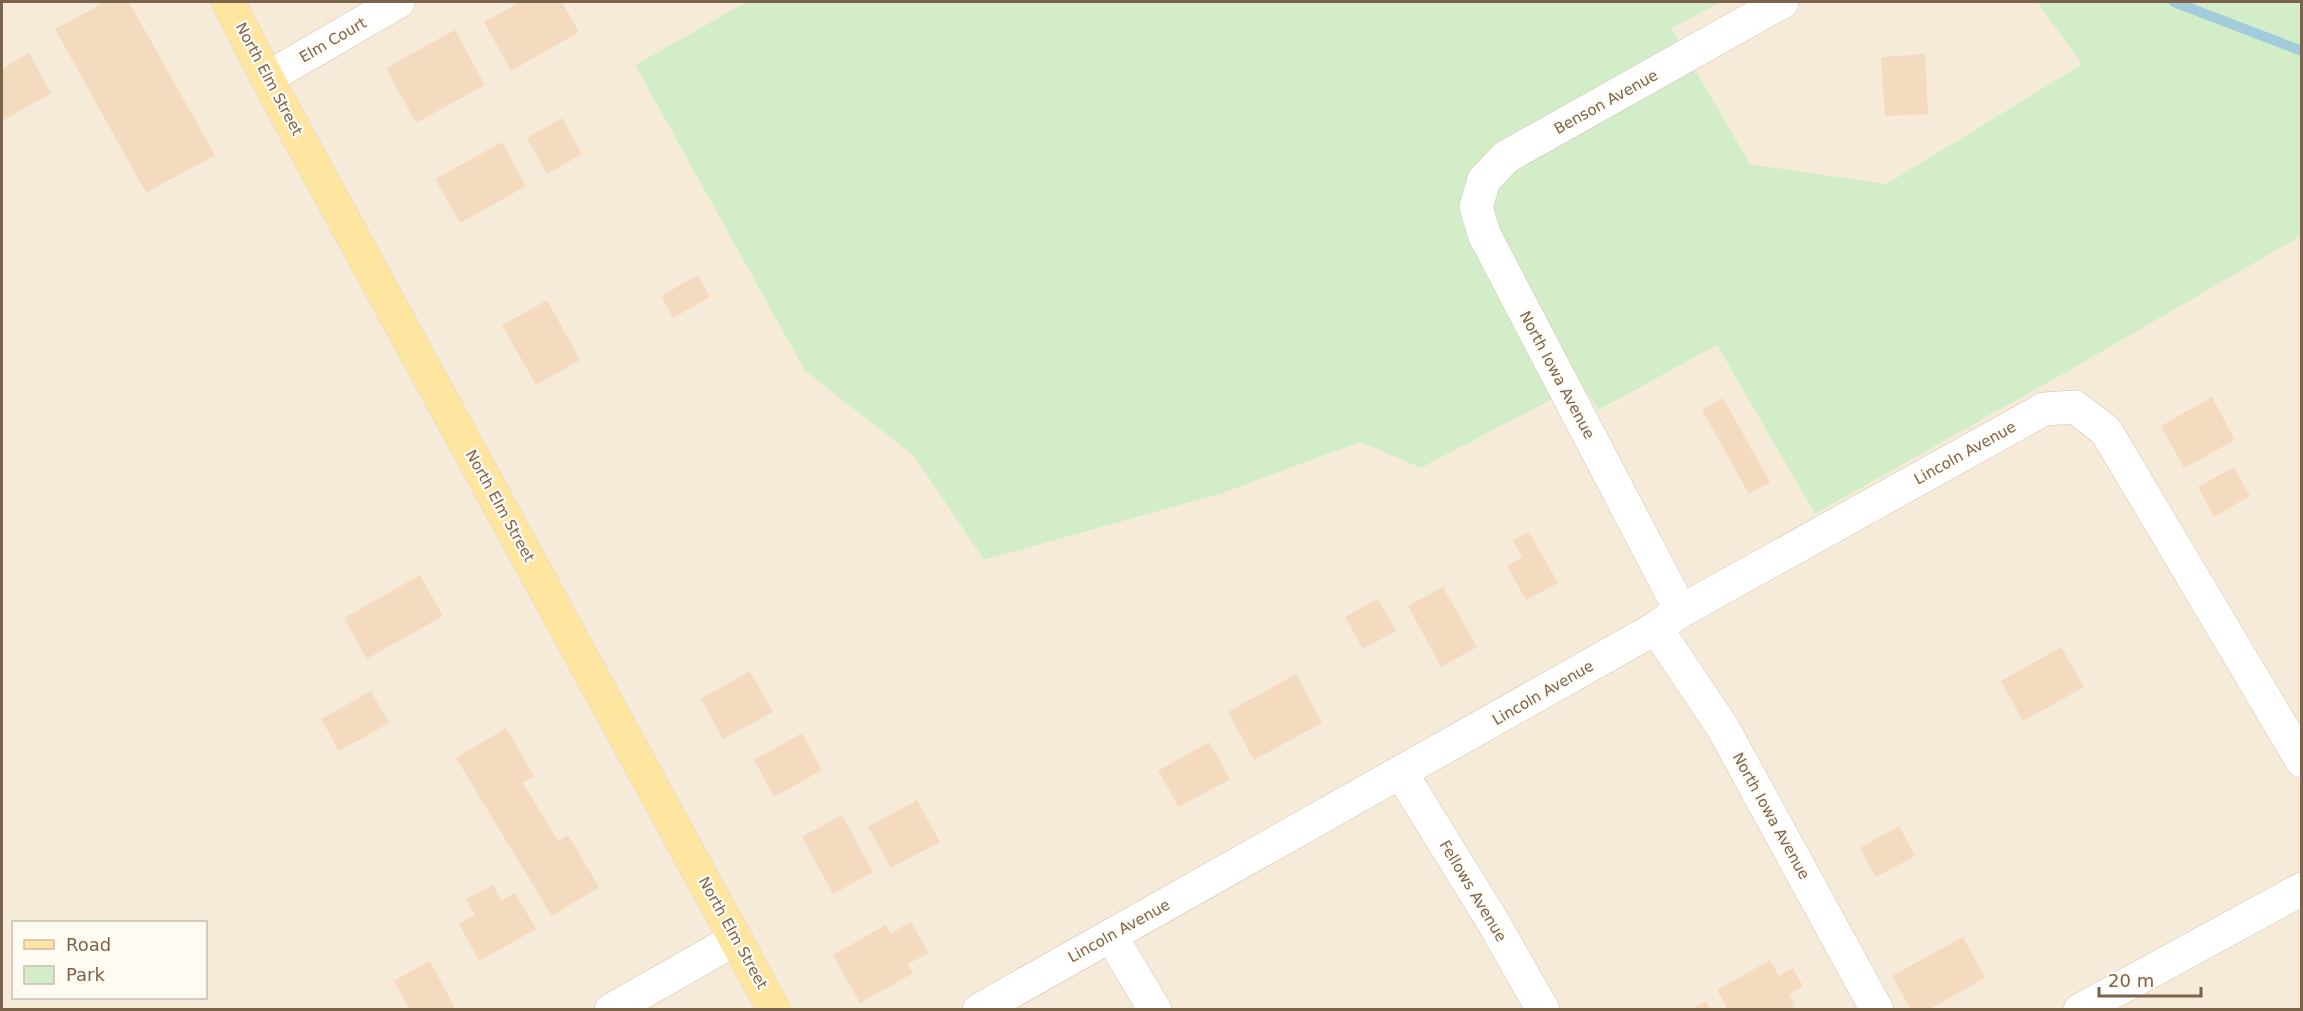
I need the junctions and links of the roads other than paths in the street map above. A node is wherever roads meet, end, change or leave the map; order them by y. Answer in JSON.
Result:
{"nodes":[{"id":1,"x":228,"y":2,"type":"edge"},
{"id":2,"x":398,"y":2,"type":"edge"},
{"id":3,"x":1782,"y":2,"type":"edge"},
{"id":4,"x":267,"y":78,"type":"junction"},
{"id":5,"x":1484,"y":234,"type":"joint"},
{"id":6,"x":1669,"y":620,"type":"junction"},
{"id":7,"x":2301,"y":761,"type":"edge"},
{"id":8,"x":1401,"y":773,"type":"junction"},
{"id":9,"x":2301,"y":889,"type":"edge"},
{"id":10,"x":1111,"y":936,"type":"junction"},
{"id":11,"x":736,"y":939,"type":"junction"},
{"id":12,"x":610,"y":1010,"type":"edge"},
{"id":13,"x":774,"y":1010,"type":"edge"},
{"id":14,"x":979,"y":1010,"type":"edge"},
{"id":15,"x":1155,"y":1010,"type":"edge"},
{"id":16,"x":1543,"y":1010,"type":"edge"},
{"id":17,"x":1877,"y":1010,"type":"edge"},
{"id":18,"x":2080,"y":1010,"type":"edge"}],
"edges":[{"from":1,"to":4,"type":"main road","name":"North Elm Street"},
{"from":2,"to":4,"type":"street","name":"Elm Court"},
{"from":3,"to":5,"type":"street","name":"Benson Avenue"},
{"from":4,"to":11,"type":"main road","name":"North Elm Street"},
{"from":5,"to":6,"type":"street","name":"North Iowa Avenue"},
{"from":6,"to":7,"type":"street","name":"Lincoln Avenue"},
{"from":6,"to":8,"type":"street","name":"Lincoln Avenue"},
{"from":6,"to":17,"type":"street","name":"North Iowa Avenue"},
{"from":8,"to":10,"type":"street","name":"Lincoln Avenue"},
{"from":8,"to":16,"type":"street","name":"Fellows Avenue"},
{"from":9,"to":18,"type":"street"},
{"from":10,"to":14,"type":"street","name":"Lincoln Avenue"},
{"from":10,"to":15,"type":"street"},
{"from":11,"to":12,"type":"street"},
{"from":11,"to":13,"type":"main road","name":"North Elm Street"}]}
